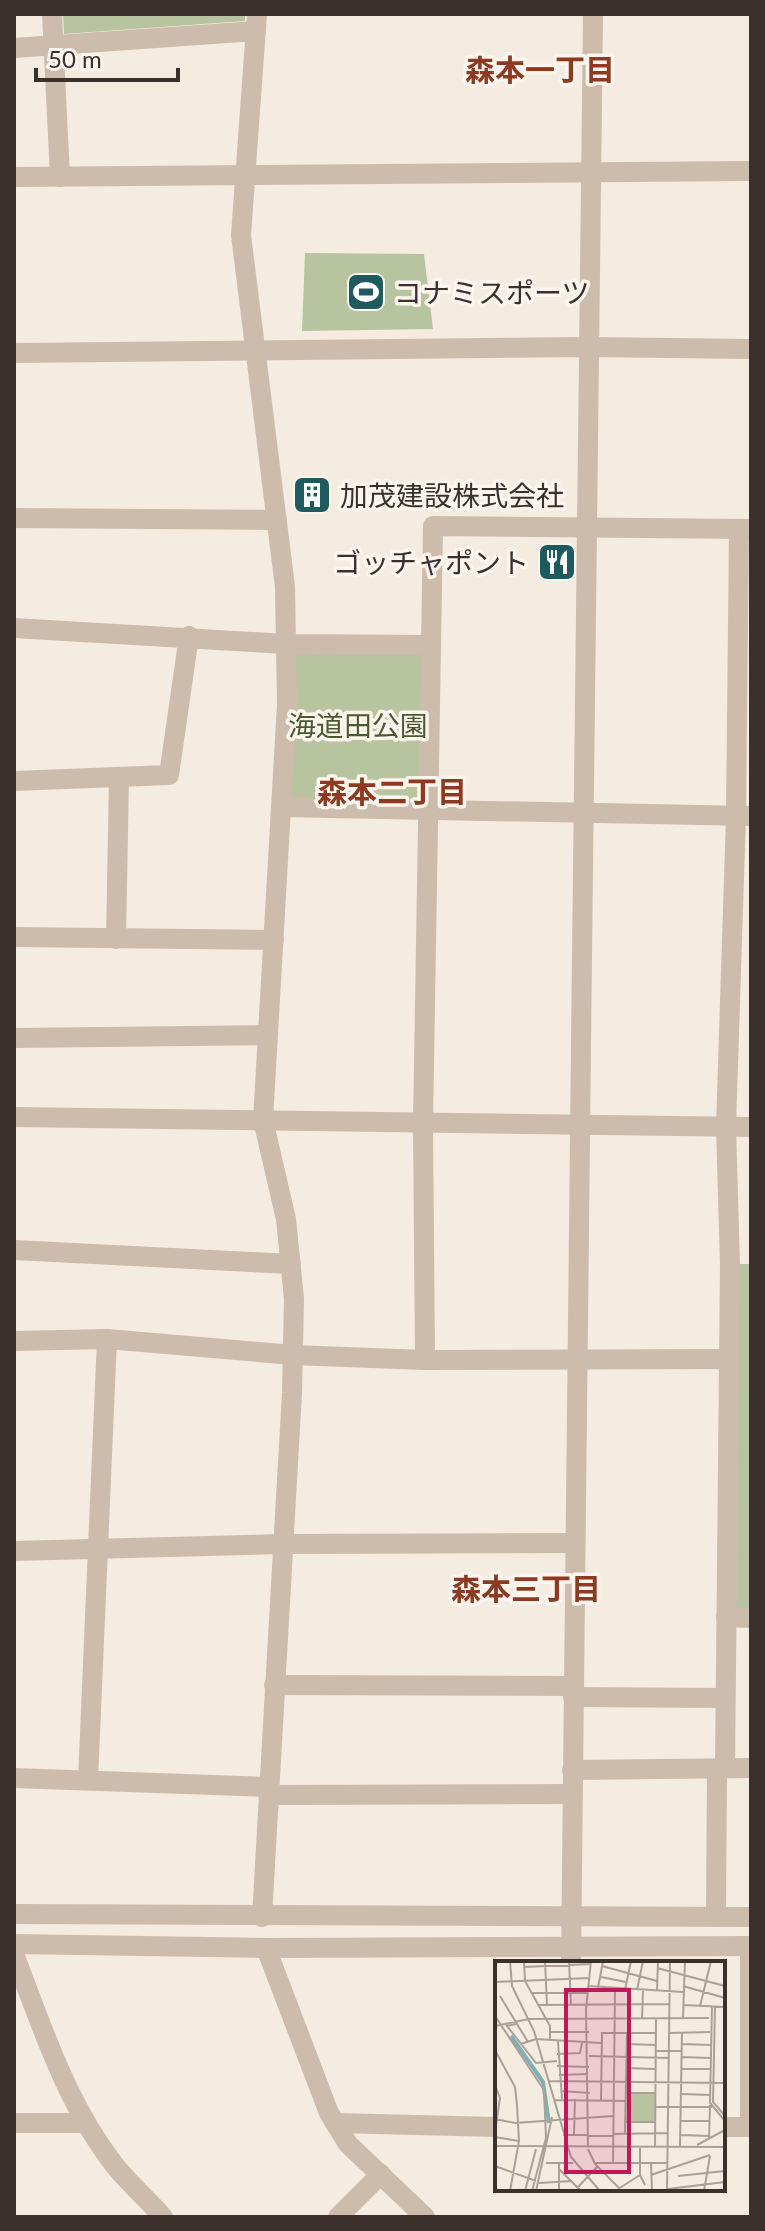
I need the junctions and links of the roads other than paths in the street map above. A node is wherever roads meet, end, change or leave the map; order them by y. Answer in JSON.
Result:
{"nodes":[{"id":1,"x":52,"y":14,"type":"edge"},
{"id":2,"x":593,"y":14,"type":"edge"},
{"id":3,"x":256,"y":23,"type":"edge"},
{"id":4,"x":53,"y":46,"type":"junction"},
{"id":5,"x":14,"y":48,"type":"edge"},
{"id":6,"x":751,"y":171,"type":"edge"},
{"id":7,"x":591,"y":172,"type":"junction"},
{"id":8,"x":14,"y":177,"type":"edge"},
{"id":9,"x":60,"y":177,"type":"junction"},
{"id":10,"x":245,"y":177,"type":"junction"},
{"id":11,"x":589,"y":347,"type":"junction"},
{"id":12,"x":751,"y":349,"type":"edge"},
{"id":13,"x":253,"y":350,"type":"junction"},
{"id":14,"x":14,"y":353,"type":"edge"},
{"id":15,"x":14,"y":518,"type":"edge"},
{"id":16,"x":277,"y":520,"type":"junction"},
{"id":17,"x":586,"y":526,"type":"junction"},
{"id":18,"x":745,"y":529,"type":"edge"},
{"id":19,"x":14,"y":628,"type":"edge"},
{"id":20,"x":189,"y":636,"type":"junction"},
{"id":21,"x":286,"y":644,"type":"junction"},
{"id":22,"x":429,"y":645,"type":"junction"},
{"id":23,"x":744,"y":664,"type":"edge"},
{"id":24,"x":119,"y":777,"type":"junction"},
{"id":25,"x":14,"y":781,"type":"edge"},
{"id":26,"x":281,"y":807,"type":"junction"},
{"id":27,"x":428,"y":812,"type":"junction"},
{"id":28,"x":585,"y":814,"type":"junction"},
{"id":29,"x":744,"y":816,"type":"edge"},
{"id":30,"x":14,"y":937,"type":"edge"},
{"id":31,"x":116,"y":939,"type":"junction"},
{"id":32,"x":274,"y":940,"type":"junction"},
{"id":33,"x":742,"y":960,"type":"edge"},
{"id":34,"x":268,"y":1035,"type":"junction"},
{"id":35,"x":14,"y":1038,"type":"edge"},
{"id":36,"x":14,"y":1117,"type":"edge"},
{"id":37,"x":263,"y":1120,"type":"junction"},
{"id":38,"x":423,"y":1123,"type":"junction"},
{"id":39,"x":577,"y":1125,"type":"junction"},
{"id":40,"x":726,"y":1127,"type":"junction"},
{"id":41,"x":751,"y":1127,"type":"edge"},
{"id":42,"x":14,"y":1250,"type":"edge"},
{"id":43,"x":291,"y":1264,"type":"junction"},
{"id":44,"x":741,"y":1264,"type":"edge"},
{"id":45,"x":107,"y":1339,"type":"junction"},
{"id":46,"x":14,"y":1341,"type":"edge"},
{"id":47,"x":293,"y":1355,"type":"junction"},
{"id":48,"x":729,"y":1359,"type":"junction"},
{"id":49,"x":425,"y":1360,"type":"junction"},
{"id":50,"x":575,"y":1360,"type":"junction"},
{"id":51,"x":574,"y":1543,"type":"junction"},
{"id":52,"x":282,"y":1544,"type":"junction"},
{"id":53,"x":100,"y":1549,"type":"junction"},
{"id":54,"x":14,"y":1551,"type":"edge"},
{"id":55,"x":726,"y":1617,"type":"junction"},
{"id":56,"x":751,"y":1618,"type":"edge"},
{"id":57,"x":274,"y":1685,"type":"junction"},
{"id":58,"x":573,"y":1692,"type":"junction"},
{"id":59,"x":725,"y":1698,"type":"junction"},
{"id":60,"x":721,"y":1768,"type":"junction"},
{"id":61,"x":751,"y":1768,"type":"edge"},
{"id":62,"x":572,"y":1770,"type":"junction"},
{"id":63,"x":14,"y":1778,"type":"edge"},
{"id":64,"x":88,"y":1780,"type":"junction"},
{"id":65,"x":269,"y":1791,"type":"junction"},
{"id":66,"x":572,"y":1794,"type":"junction"},
{"id":67,"x":14,"y":1914,"type":"edge"},
{"id":68,"x":262,"y":1917,"type":"junction"},
{"id":69,"x":716,"y":1917,"type":"junction"},
{"id":70,"x":751,"y":1917,"type":"edge"},
{"id":71,"x":571,"y":1918,"type":"junction"},
{"id":72,"x":14,"y":1944,"type":"edge"},
{"id":73,"x":750,"y":1946,"type":"edge"},
{"id":74,"x":266,"y":1948,"type":"junction"},
{"id":75,"x":14,"y":1954,"type":"edge"},
{"id":76,"x":571,"y":1956,"type":"edge"},
{"id":77,"x":14,"y":2123,"type":"edge"},
{"id":78,"x":86,"y":2123,"type":"junction"},
{"id":79,"x":335,"y":2123,"type":"junction"},
{"id":80,"x":495,"y":2127,"type":"edge"},
{"id":81,"x":725,"y":2127,"type":"edge"},
{"id":82,"x":750,"y":2127,"type":"edge"},
{"id":83,"x":381,"y":2174,"type":"junction"},
{"id":84,"x":163,"y":2217,"type":"edge"},
{"id":85,"x":338,"y":2217,"type":"edge"},
{"id":86,"x":425,"y":2217,"type":"edge"}],
"edges":[{"from":1,"to":4,"type":"street"},
{"from":2,"to":7,"type":"street"},
{"from":3,"to":4,"type":"street"},
{"from":3,"to":10,"type":"street"},
{"from":4,"to":5,"type":"street"},
{"from":4,"to":9,"type":"street"},
{"from":6,"to":7,"type":"street"},
{"from":7,"to":10,"type":"street"},
{"from":7,"to":11,"type":"street"},
{"from":8,"to":9,"type":"street"},
{"from":9,"to":10,"type":"street"},
{"from":10,"to":13,"type":"street"},
{"from":11,"to":12,"type":"street"},
{"from":11,"to":13,"type":"street"},
{"from":11,"to":17,"type":"street"},
{"from":13,"to":14,"type":"street"},
{"from":13,"to":16,"type":"street"},
{"from":15,"to":16,"type":"street"},
{"from":16,"to":21,"type":"street"},
{"from":17,"to":18,"type":"street"},
{"from":17,"to":22,"type":"street"},
{"from":17,"to":28,"type":"street"},
{"from":18,"to":23,"type":"street"},
{"from":19,"to":20,"type":"street"},
{"from":20,"to":21,"type":"street"},
{"from":20,"to":24,"type":"street"},
{"from":21,"to":22,"type":"street"},
{"from":21,"to":26,"type":"street"},
{"from":22,"to":27,"type":"street"},
{"from":23,"to":29,"type":"street"},
{"from":24,"to":25,"type":"street"},
{"from":24,"to":31,"type":"street"},
{"from":26,"to":27,"type":"street"},
{"from":26,"to":32,"type":"street"},
{"from":27,"to":28,"type":"street"},
{"from":27,"to":38,"type":"street"},
{"from":28,"to":29,"type":"street"},
{"from":28,"to":39,"type":"street"},
{"from":29,"to":33,"type":"street"},
{"from":30,"to":31,"type":"street"},
{"from":31,"to":32,"type":"street"},
{"from":32,"to":34,"type":"street"},
{"from":33,"to":40,"type":"street"},
{"from":34,"to":35,"type":"street"},
{"from":34,"to":37,"type":"street"},
{"from":36,"to":37,"type":"street"},
{"from":37,"to":38,"type":"street"},
{"from":37,"to":43,"type":"street"},
{"from":38,"to":39,"type":"street"},
{"from":38,"to":49,"type":"street"},
{"from":39,"to":40,"type":"street"},
{"from":39,"to":50,"type":"street"},
{"from":40,"to":41,"type":"street"},
{"from":40,"to":44,"type":"street"},
{"from":42,"to":43,"type":"street"},
{"from":43,"to":47,"type":"street"},
{"from":44,"to":48,"type":"street"},
{"from":45,"to":46,"type":"street"},
{"from":45,"to":47,"type":"street"},
{"from":45,"to":53,"type":"street"},
{"from":47,"to":49,"type":"street"},
{"from":47,"to":52,"type":"street"},
{"from":48,"to":50,"type":"street"},
{"from":48,"to":55,"type":"street"},
{"from":49,"to":50,"type":"street"},
{"from":50,"to":51,"type":"street"},
{"from":51,"to":52,"type":"street"},
{"from":51,"to":58,"type":"street"},
{"from":52,"to":53,"type":"street"},
{"from":52,"to":57,"type":"street"},
{"from":53,"to":54,"type":"street"},
{"from":53,"to":64,"type":"street"},
{"from":55,"to":56,"type":"street"},
{"from":55,"to":59,"type":"street"},
{"from":57,"to":58,"type":"street"},
{"from":57,"to":65,"type":"street"},
{"from":58,"to":59,"type":"street"},
{"from":58,"to":62,"type":"street"},
{"from":59,"to":60,"type":"street"},
{"from":60,"to":61,"type":"street"},
{"from":60,"to":62,"type":"street"},
{"from":60,"to":69,"type":"street"},
{"from":62,"to":66,"type":"street"},
{"from":63,"to":64,"type":"street"},
{"from":64,"to":65,"type":"street"},
{"from":65,"to":66,"type":"street"},
{"from":65,"to":68,"type":"street"},
{"from":66,"to":71,"type":"street"},
{"from":67,"to":68,"type":"street"},
{"from":68,"to":71,"type":"street"},
{"from":69,"to":70,"type":"street"},
{"from":69,"to":71,"type":"street"},
{"from":71,"to":76,"type":"street"},
{"from":72,"to":74,"type":"street"},
{"from":73,"to":76,"type":"street"},
{"from":73,"to":82,"type":"street"},
{"from":74,"to":76,"type":"street"},
{"from":74,"to":79,"type":"street"},
{"from":75,"to":78,"type":"street"},
{"from":77,"to":78,"type":"street"},
{"from":78,"to":84,"type":"street"},
{"from":79,"to":80,"type":"street"},
{"from":79,"to":83,"type":"street"},
{"from":81,"to":82,"type":"street"},
{"from":83,"to":85,"type":"street"},
{"from":83,"to":86,"type":"street"}]}
